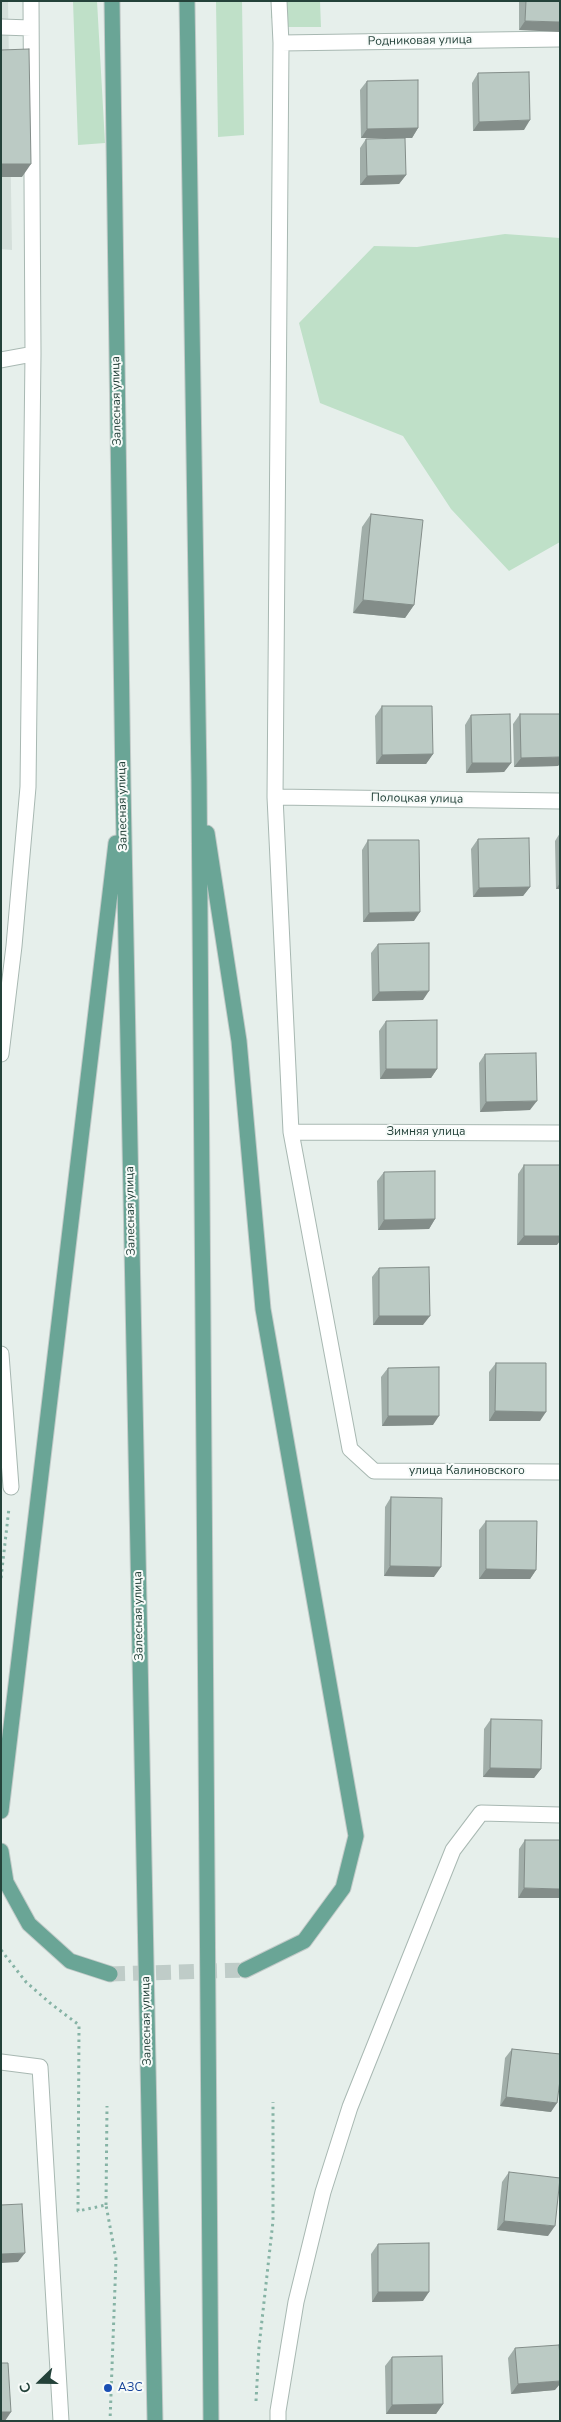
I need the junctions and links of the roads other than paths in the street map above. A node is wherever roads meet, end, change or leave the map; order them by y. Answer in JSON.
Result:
{"nodes":[{"id":1,"x":31,"y":1,"type":"edge"},
{"id":2,"x":112,"y":1,"type":"edge"},
{"id":3,"x":187,"y":1,"type":"edge"},
{"id":4,"x":279,"y":1,"type":"edge"},
{"id":5,"x":1,"y":28,"type":"edge"},
{"id":6,"x":31,"y":28,"type":"junction"},
{"id":7,"x":560,"y":39,"type":"edge"},
{"id":8,"x":281,"y":43,"type":"junction"},
{"id":9,"x":33,"y":354,"type":"junction"},
{"id":10,"x":1,"y":360,"type":"edge"},
{"id":11,"x":199,"y":779,"type":"junction"},
{"id":12,"x":123,"y":787,"type":"junction"},
{"id":13,"x":275,"y":797,"type":"junction"},
{"id":14,"x":560,"y":802,"type":"edge"},
{"id":15,"x":1,"y":1054,"type":"edge"},
{"id":16,"x":291,"y":1132,"type":"junction"},
{"id":17,"x":560,"y":1133,"type":"edge"},
{"id":18,"x":1,"y":1354,"type":"edge"},
{"id":19,"x":560,"y":1472,"type":"edge"},
{"id":20,"x":11,"y":1487,"type":"road end"},
{"id":21,"x":1,"y":1811,"type":"edge"},
{"id":22,"x":560,"y":1815,"type":"edge"},
{"id":23,"x":1,"y":1851,"type":"edge"},
{"id":24,"x":246,"y":1970,"type":"tunnel mouth"},
{"id":25,"x":110,"y":1974,"type":"tunnel mouth"},
{"id":26,"x":1,"y":2062,"type":"edge"},
{"id":27,"x":61,"y":2421,"type":"edge"},
{"id":28,"x":155,"y":2421,"type":"edge"},
{"id":29,"x":211,"y":2421,"type":"edge"},
{"id":30,"x":278,"y":2421,"type":"edge"}],
"edges":[{"from":1,"to":6,"type":"street"},
{"from":2,"to":12,"type":"main road","name":"Залесная улица"},
{"from":3,"to":11,"type":"main road"},
{"from":4,"to":8,"type":"street"},
{"from":5,"to":6,"type":"street"},
{"from":6,"to":9,"type":"street"},
{"from":7,"to":8,"type":"street","name":"Родниковая улица"},
{"from":8,"to":13,"type":"street"},
{"from":9,"to":10,"type":"street"},
{"from":9,"to":15,"type":"street"},
{"from":11,"to":24,"type":"main road"},
{"from":11,"to":29,"type":"main road"},
{"from":12,"to":21,"type":"main road"},
{"from":12,"to":28,"type":"main road","name":"Залесная улица"},
{"from":13,"to":14,"type":"street","name":"Полоцкая улица"},
{"from":13,"to":16,"type":"street"},
{"from":16,"to":17,"type":"street","name":"Зимняя улица"},
{"from":16,"to":19,"type":"street","name":"улица Калиновского"},
{"from":18,"to":20,"type":"street"},
{"from":22,"to":30,"type":"street"},
{"from":23,"to":25,"type":"main road"},
{"from":26,"to":27,"type":"street"}]}
